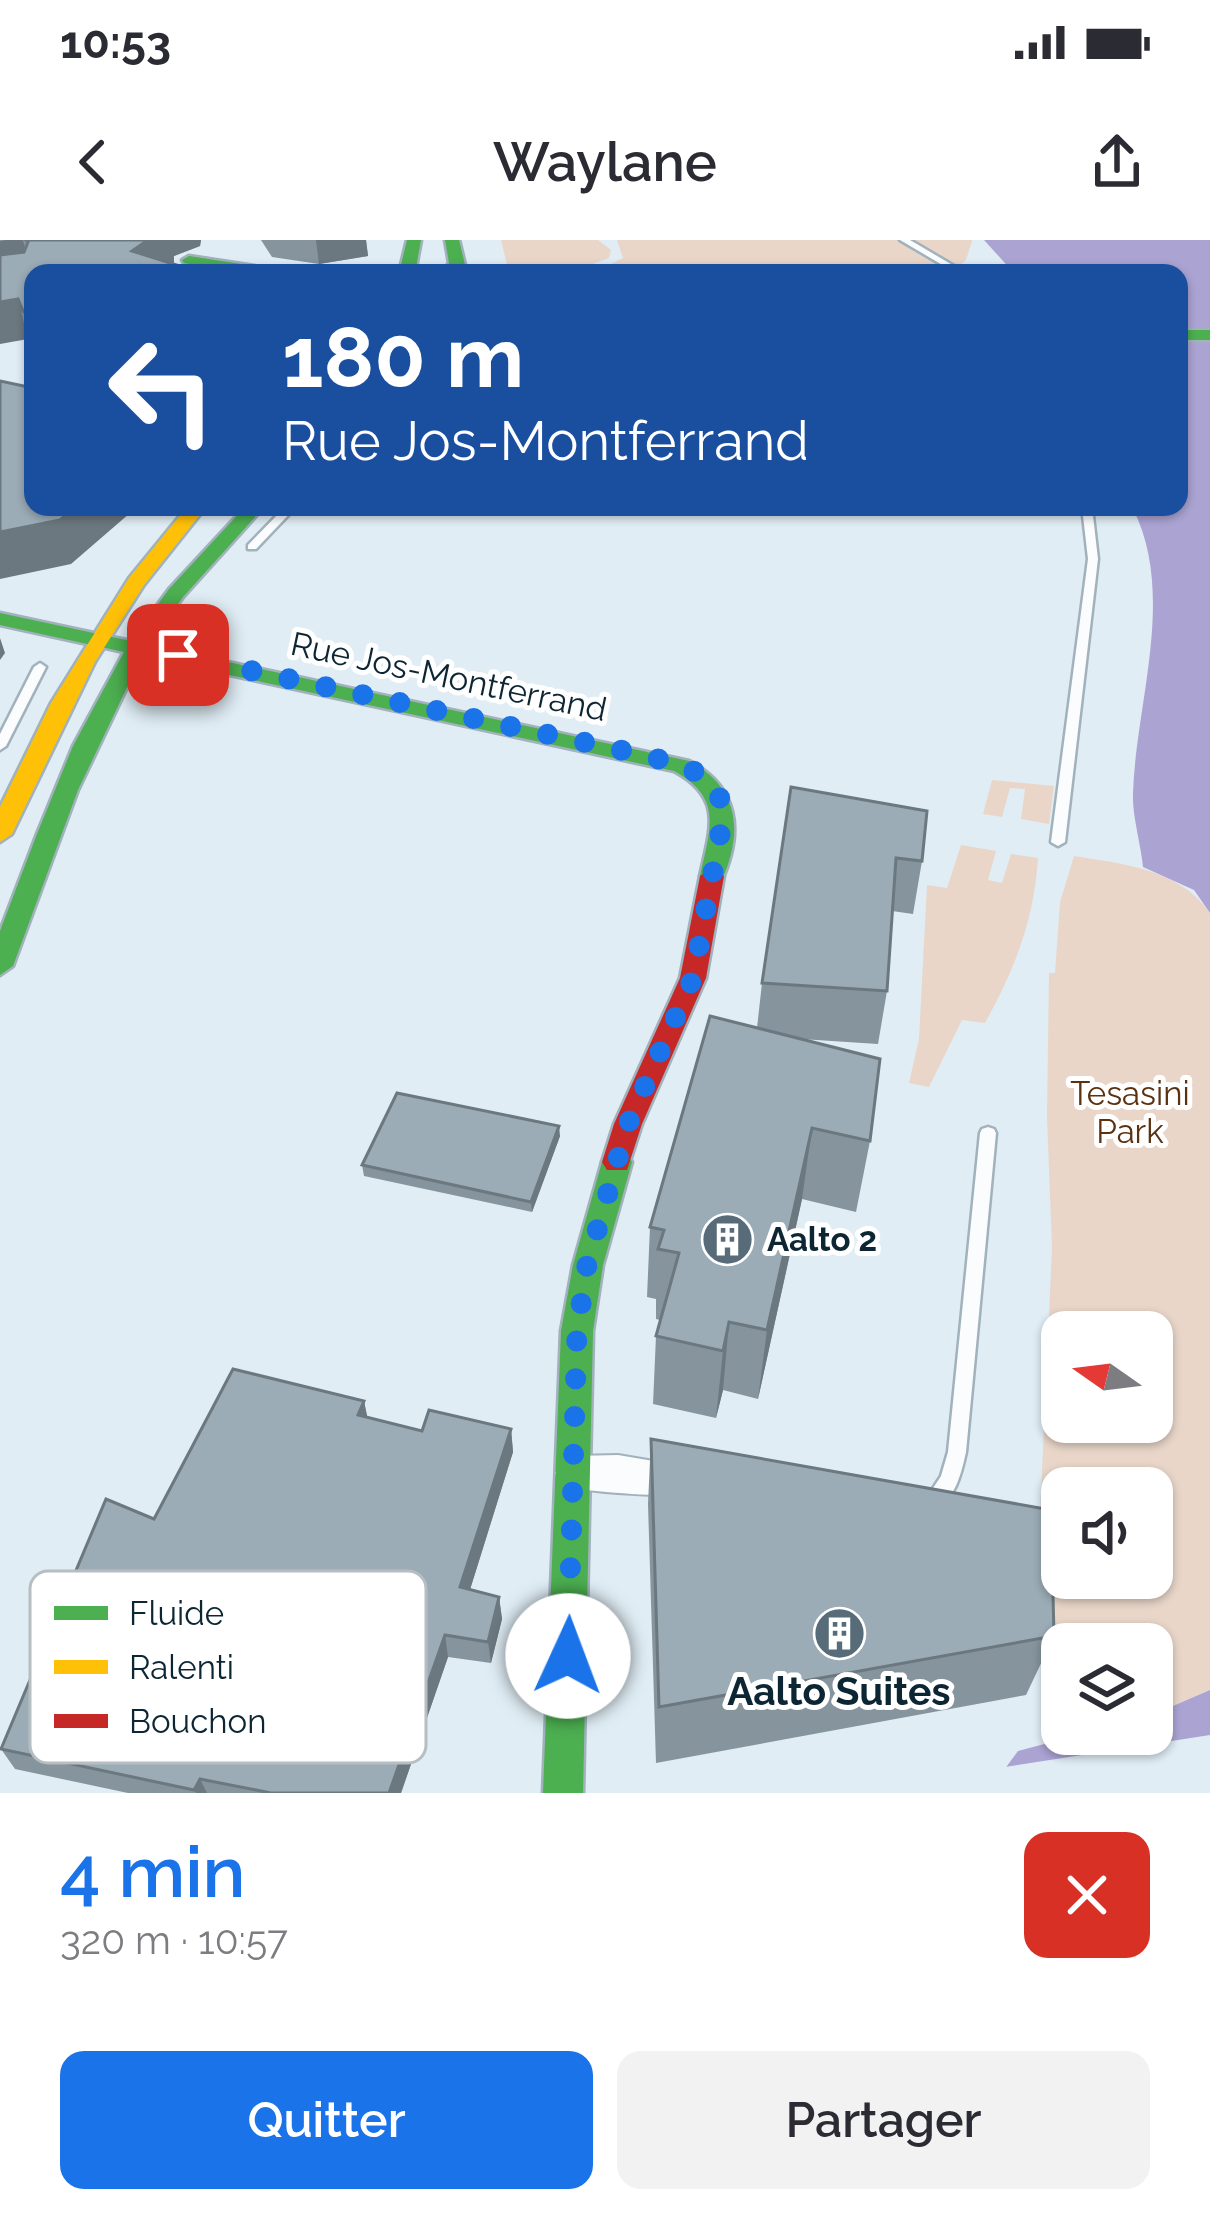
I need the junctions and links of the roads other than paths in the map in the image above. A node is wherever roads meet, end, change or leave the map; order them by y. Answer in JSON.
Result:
{"nodes":[{"id":1,"x":904,"y":240,"type":"edge"},
{"id":2,"x":188,"y":260,"type":"dead end"},
{"id":3,"x":212,"y":264,"type":"edge"},
{"id":4,"x":946,"y":264,"type":"edge"},
{"id":5,"x":190,"y":516,"type":"edge"},
{"id":6,"x":247,"y":516,"type":"edge"},
{"id":7,"x":283,"y":516,"type":"edge"},
{"id":8,"x":1088,"y":516,"type":"edge"},
{"id":9,"x":252,"y":547,"type":"joint"},
{"id":10,"x":170,"y":601,"type":"junction"},
{"id":11,"x":0,"y":619,"type":"edge"},
{"id":12,"x":92,"y":637,"type":"junction"},
{"id":13,"x":138,"y":646,"type":"junction"},
{"id":14,"x":40,"y":667,"type":"dead end"},
{"id":15,"x":0,"y":746,"type":"edge"},
{"id":16,"x":0,"y":834,"type":"edge"},
{"id":17,"x":1058,"y":842,"type":"dead end"},
{"id":18,"x":0,"y":966,"type":"edge"},
{"id":19,"x":988,"y":1133,"type":"dead end"},
{"id":20,"x":574,"y":1473,"type":"junction"},
{"id":21,"x":713,"y":1484,"type":"edge"},
{"id":22,"x":911,"y":1514,"type":"edge"},
{"id":23,"x":563,"y":1793,"type":"edge"}],
"edges":[{"from":1,"to":4,"type":"lane"},
{"from":2,"to":3,"type":"main road"},
{"from":5,"to":12,"type":"main road"},
{"from":6,"to":10,"type":"main road"},
{"from":7,"to":9,"type":"lane"},
{"from":8,"to":17,"type":"lane"},
{"from":9,"to":10,"type":"main road"},
{"from":10,"to":13,"type":"main road"},
{"from":11,"to":12,"type":"main road"},
{"from":12,"to":13,"type":"main road"},
{"from":12,"to":16,"type":"main road"},
{"from":13,"to":18,"type":"main road"},
{"from":13,"to":20,"type":"main road","name":"Rue Jos-Montferrand"},
{"from":14,"to":15,"type":"lane"},
{"from":19,"to":22,"type":"lane"},
{"from":20,"to":21,"type":"street"},
{"from":20,"to":23,"type":"main road","name":"Rue Jos-Montferrand"}]}
